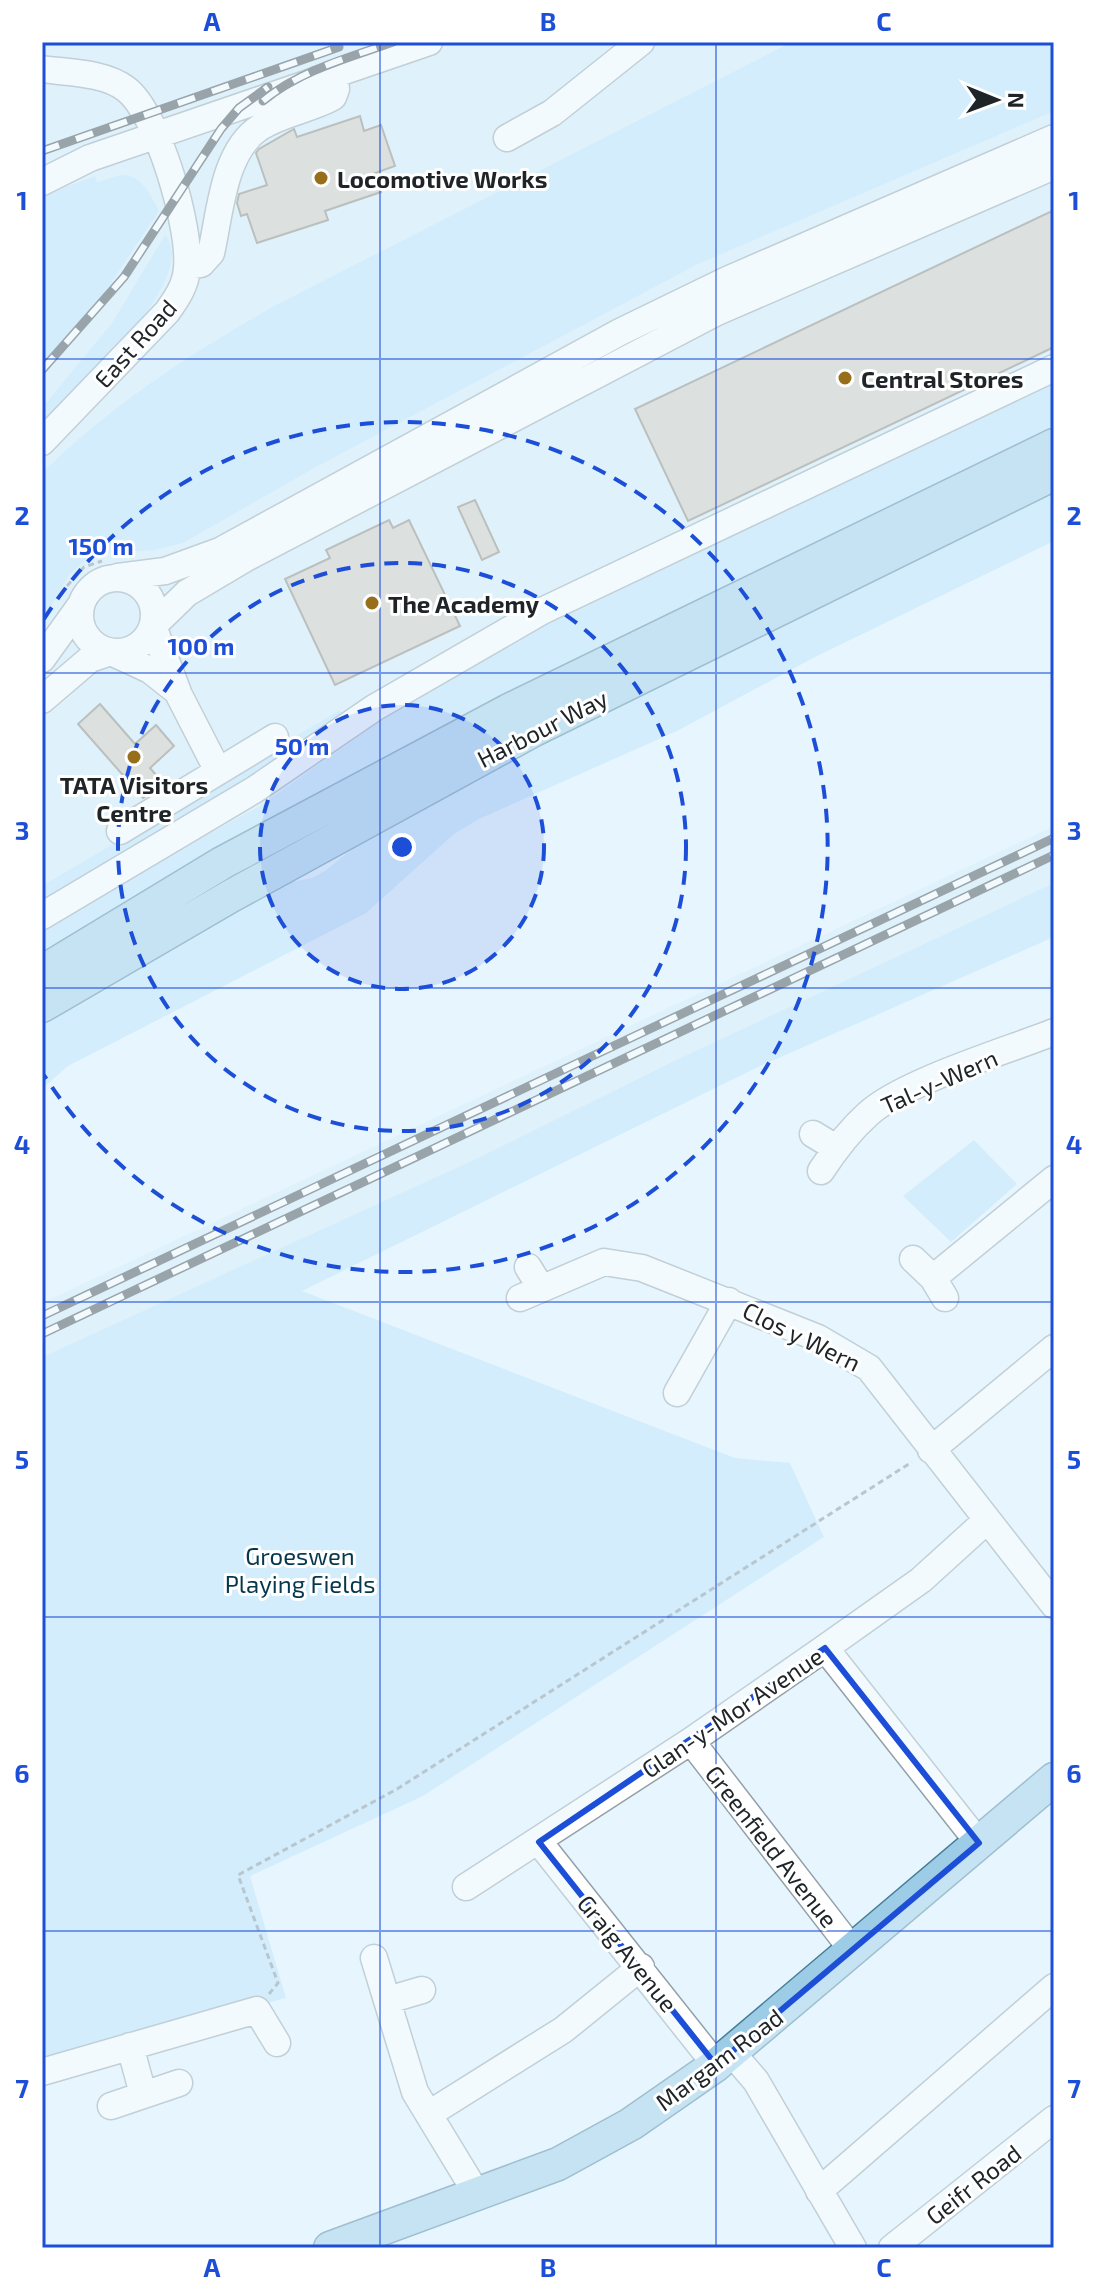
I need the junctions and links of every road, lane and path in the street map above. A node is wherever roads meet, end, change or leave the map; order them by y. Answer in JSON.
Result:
{"nodes":[{"id":1,"x":429,"y":42,"type":"edge"},
{"id":2,"x":641,"y":42,"type":"edge"},
{"id":3,"x":42,"y":69,"type":"edge"},
{"id":4,"x":334,"y":75,"type":"junction"},
{"id":5,"x":154,"y":135,"type":"junction"},
{"id":6,"x":507,"y":138,"type":"dead end"},
{"id":7,"x":1054,"y":138,"type":"edge"},
{"id":8,"x":1054,"y":166,"type":"edge"},
{"id":9,"x":42,"y":182,"type":"edge"},
{"id":10,"x":188,"y":266,"type":"junction"},
{"id":11,"x":1054,"y":368,"type":"edge"},
{"id":12,"x":42,"y":442,"type":"edge"},
{"id":13,"x":1054,"y":445,"type":"edge"},
{"id":14,"x":1054,"y":474,"type":"edge"},
{"id":15,"x":118,"y":577,"type":"junction"},
{"id":16,"x":80,"y":606,"type":"junction"},
{"id":17,"x":153,"y":626,"type":"junction"},
{"id":18,"x":111,"y":652,"type":"junction"},
{"id":19,"x":42,"y":659,"type":"edge"},
{"id":20,"x":179,"y":695,"type":"junction"},
{"id":21,"x":42,"y":700,"type":"edge"},
{"id":22,"x":275,"y":737,"type":"dead end"},
{"id":23,"x":217,"y":769,"type":"junction"},
{"id":24,"x":120,"y":831,"type":"dead end"},
{"id":25,"x":42,"y":916,"type":"edge"},
{"id":26,"x":42,"y":972,"type":"edge"},
{"id":27,"x":42,"y":1006,"type":"edge"},
{"id":28,"x":1054,"y":1032,"type":"edge"},
{"id":29,"x":813,"y":1134,"type":"dead end"},
{"id":30,"x":836,"y":1148,"type":"junction"},
{"id":31,"x":821,"y":1171,"type":"dead end"},
{"id":32,"x":1054,"y":1179,"type":"edge"},
{"id":33,"x":913,"y":1259,"type":"dead end"},
{"id":34,"x":530,"y":1284,"type":"dead end"},
{"id":35,"x":729,"y":1301,"type":"junction"},
{"id":36,"x":1054,"y":1348,"type":"edge"},
{"id":37,"x":677,"y":1393,"type":"dead end"},
{"id":38,"x":931,"y":1450,"type":"junction"},
{"id":39,"x":986,"y":1521,"type":"junction"},
{"id":40,"x":1054,"y":1605,"type":"edge"},
{"id":41,"x":825,"y":1648,"type":"junction"},
{"id":42,"x":691,"y":1741,"type":"junction"},
{"id":43,"x":1054,"y":1779,"type":"edge"},
{"id":44,"x":539,"y":1842,"type":"junction"},
{"id":45,"x":979,"y":1843,"type":"junction"},
{"id":46,"x":466,"y":1887,"type":"dead end"},
{"id":47,"x":854,"y":1952,"type":"junction"},
{"id":48,"x":374,"y":1958,"type":"dead end"},
{"id":49,"x":641,"y":1967,"type":"junction"},
{"id":50,"x":1054,"y":1987,"type":"edge"},
{"id":51,"x":422,"y":1990,"type":"dead end"},
{"id":52,"x":388,"y":2000,"type":"junction"},
{"id":53,"x":257,"y":2010,"type":"junction"},
{"id":54,"x":277,"y":2043,"type":"dead end"},
{"id":55,"x":130,"y":2046,"type":"junction"},
{"id":56,"x":724,"y":2059,"type":"junction"},
{"id":57,"x":42,"y":2072,"type":"edge"},
{"id":58,"x":179,"y":2083,"type":"dead end"},
{"id":59,"x":143,"y":2094,"type":"junction"},
{"id":60,"x":111,"y":2106,"type":"dead end"},
{"id":61,"x":429,"y":2114,"type":"junction"},
{"id":62,"x":1054,"y":2119,"type":"edge"},
{"id":63,"x":819,"y":2191,"type":"junction"},
{"id":64,"x":477,"y":2194,"type":"junction"},
{"id":65,"x":389,"y":2239,"type":"edge"},
{"id":66,"x":330,"y":2248,"type":"edge"},
{"id":67,"x":853,"y":2248,"type":"edge"},
{"id":68,"x":892,"y":2248,"type":"edge"}],
"edges":[{"from":1,"to":4,"type":"street"},
{"from":2,"to":6,"type":"street"},
{"from":3,"to":5,"type":"street","name":"East Road"},
{"from":4,"to":5,"type":"street"},
{"from":4,"to":10,"type":"street"},
{"from":5,"to":9,"type":"street"},
{"from":5,"to":10,"type":"street","name":"East Road"},
{"from":7,"to":15,"type":"street"},
{"from":8,"to":17,"type":"street"},
{"from":10,"to":12,"type":"street","name":"East Road"},
{"from":11,"to":25,"type":"street"},
{"from":13,"to":26,"type":"main road","name":"Harbour Way"},
{"from":14,"to":27,"type":"main road","name":"Harbour Way"},
{"from":15,"to":16,"type":"street"},
{"from":15,"to":17,"type":"street"},
{"from":16,"to":18,"type":"street"},
{"from":16,"to":19,"type":"street"},
{"from":17,"to":18,"type":"street"},
{"from":17,"to":20,"type":"street"},
{"from":18,"to":20,"type":"street"},
{"from":18,"to":21,"type":"street"},
{"from":20,"to":23,"type":"street"},
{"from":22,"to":23,"type":"street"},
{"from":23,"to":24,"type":"street"},
{"from":28,"to":30,"type":"street","name":"Tal-y-Wern"},
{"from":29,"to":30,"type":"street"},
{"from":30,"to":31,"type":"street","name":"Tal-y-Wern"},
{"from":32,"to":33,"type":"street"},
{"from":34,"to":35,"type":"street","name":"Clos y Wern"},
{"from":35,"to":37,"type":"street","name":"Clos y Wern"},
{"from":35,"to":38,"type":"street","name":"Clos y Wern"},
{"from":36,"to":38,"type":"street"},
{"from":38,"to":39,"type":"street","name":"Clos y Wern"},
{"from":38,"to":53,"type":"path"},
{"from":39,"to":40,"type":"street","name":"Clos y Wern"},
{"from":39,"to":41,"type":"street","name":"Glan-y-Mor Avenue"},
{"from":41,"to":42,"type":"street","name":"Glan-y-Mor Avenue"},
{"from":41,"to":45,"type":"street"},
{"from":42,"to":44,"type":"street","name":"Glan-y-Mor Avenue"},
{"from":42,"to":47,"type":"street","name":"Greenfield Avenue"},
{"from":43,"to":45,"type":"main road","name":"Margam Road"},
{"from":44,"to":46,"type":"street","name":"Glan-y-Mor Avenue"},
{"from":44,"to":49,"type":"street","name":"Graig Avenue"},
{"from":45,"to":47,"type":"main road","name":"Margam Road"},
{"from":47,"to":56,"type":"main road","name":"Margam Road"},
{"from":48,"to":52,"type":"street"},
{"from":49,"to":56,"type":"street","name":"Graig Avenue"},
{"from":49,"to":61,"type":"street"},
{"from":50,"to":63,"type":"street"},
{"from":51,"to":52,"type":"street"},
{"from":52,"to":61,"type":"street"},
{"from":53,"to":54,"type":"street"},
{"from":53,"to":55,"type":"street"},
{"from":55,"to":57,"type":"street"},
{"from":55,"to":59,"type":"street"},
{"from":56,"to":63,"type":"street","name":"Graig Avenue"},
{"from":56,"to":64,"type":"main road","name":"Margam Road"},
{"from":58,"to":59,"type":"street"},
{"from":59,"to":60,"type":"street"},
{"from":61,"to":64,"type":"street"},
{"from":62,"to":68,"type":"street","name":"Geifr Road"},
{"from":63,"to":67,"type":"street","name":"Graig Avenue"},
{"from":64,"to":65,"type":"main road","name":"Margam Road"},
{"from":65,"to":66,"type":"main road","name":"Margam Road"}]}
